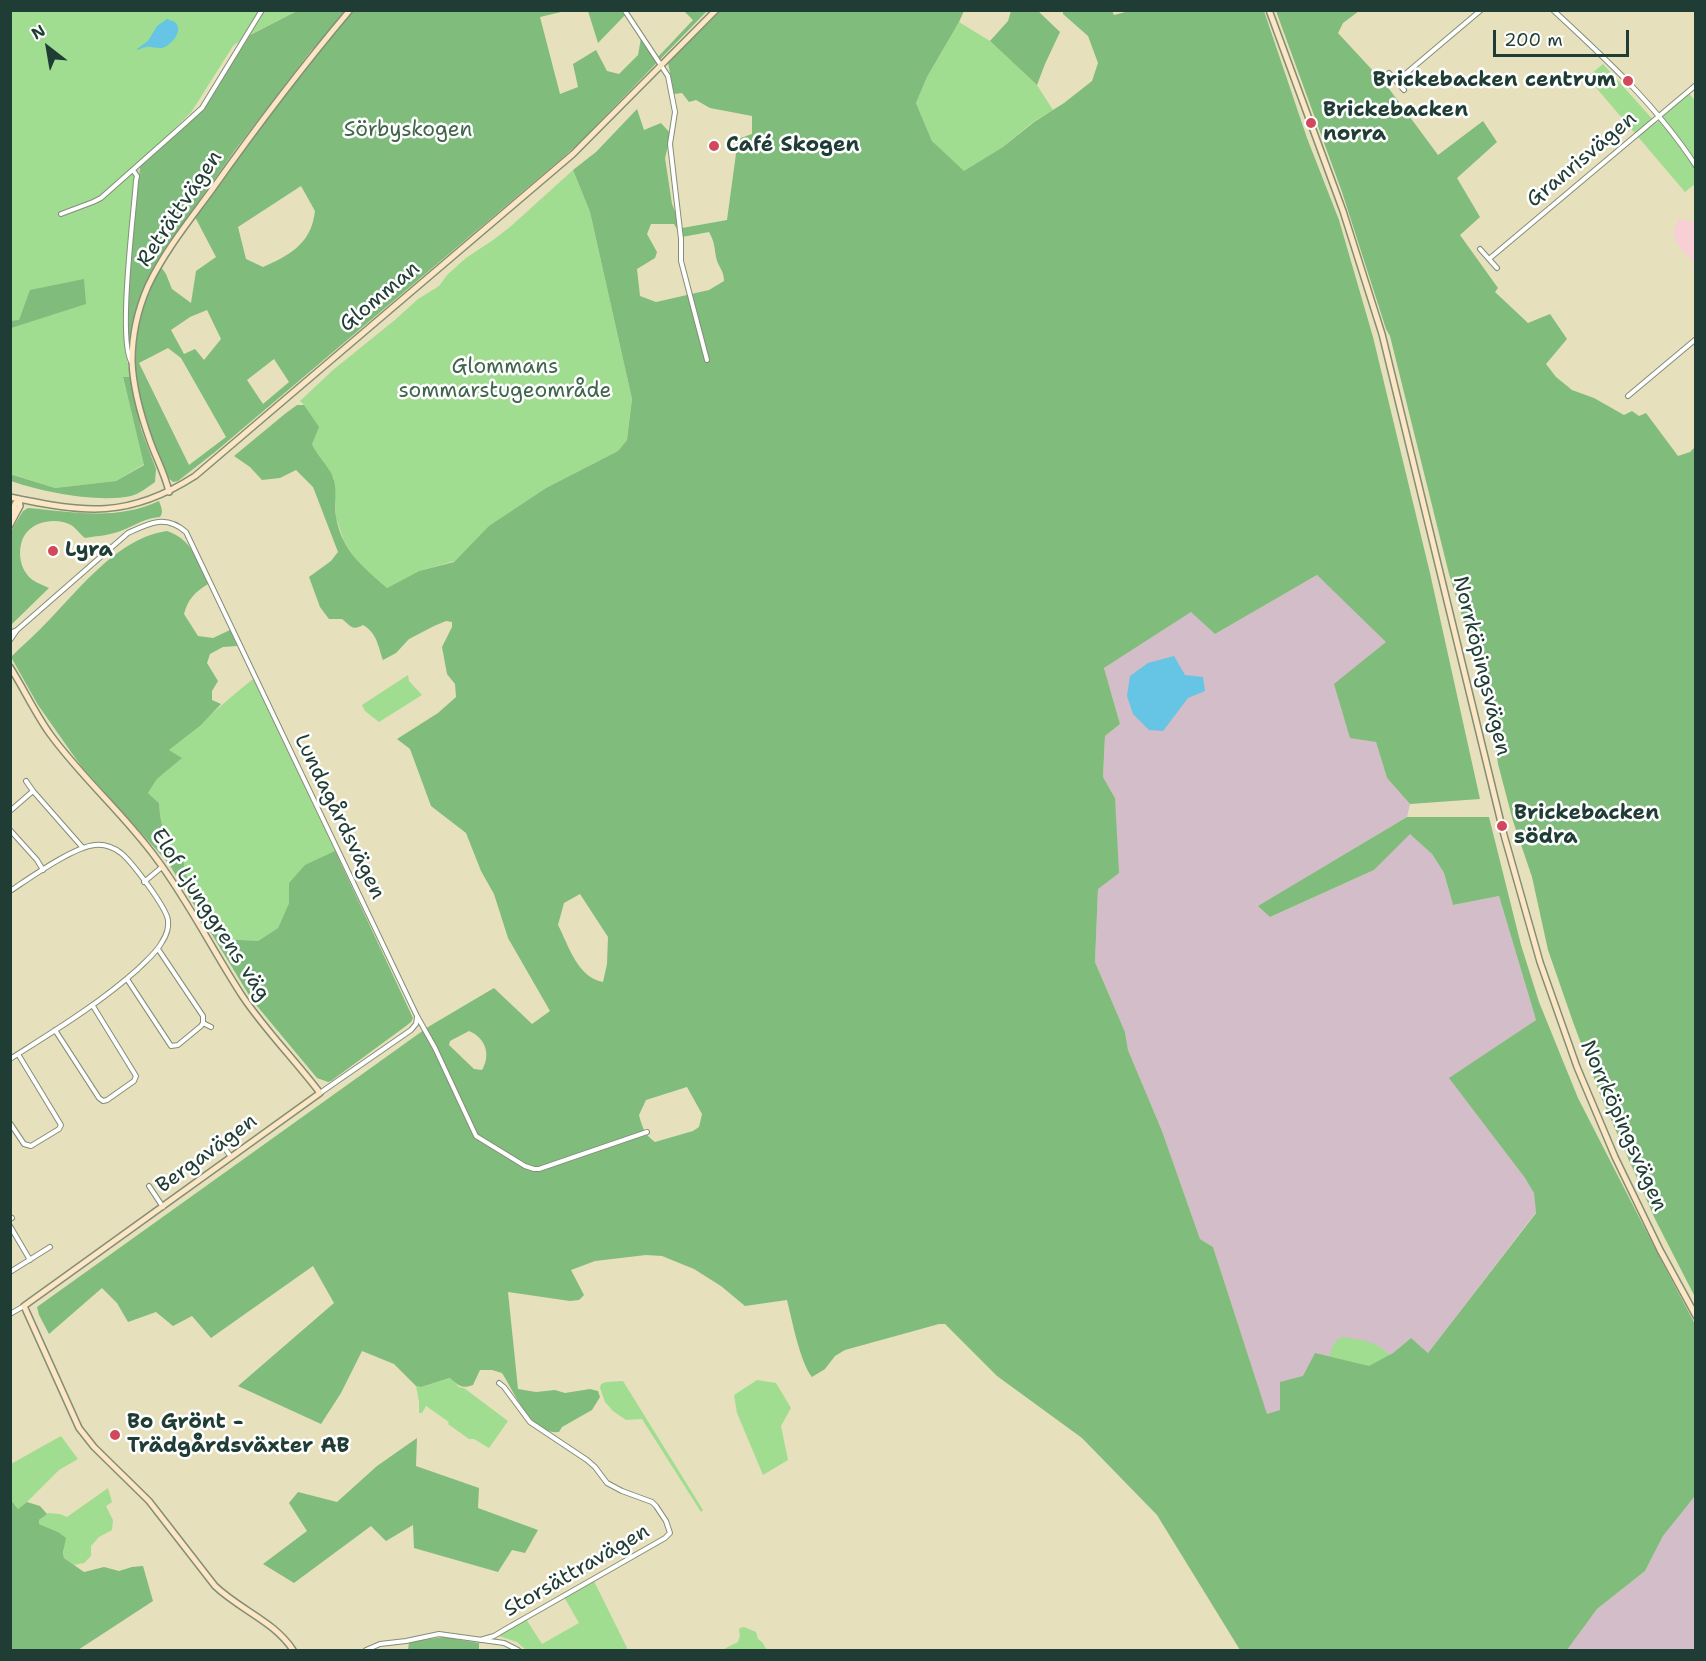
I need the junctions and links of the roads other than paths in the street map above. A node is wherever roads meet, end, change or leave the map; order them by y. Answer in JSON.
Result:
{"nodes":[{"id":1,"x":261,"y":10,"type":"edge"},
{"id":2,"x":350,"y":10,"type":"edge"},
{"id":3,"x":716,"y":10,"type":"edge"},
{"id":4,"x":1269,"y":10,"type":"edge"},
{"id":5,"x":1481,"y":10,"type":"edge"},
{"id":6,"x":1553,"y":10,"type":"edge"},
{"id":7,"x":625,"y":11,"type":"edge"},
{"id":8,"x":662,"y":66,"type":"junction"},
{"id":9,"x":1389,"y":73,"type":"dead end"},
{"id":10,"x":1396,"y":81,"type":"junction"},
{"id":11,"x":1695,"y":84,"type":"edge"},
{"id":12,"x":1404,"y":90,"type":"dead end"},
{"id":13,"x":1659,"y":116,"type":"junction"},
{"id":14,"x":1695,"y":166,"type":"edge"},
{"id":15,"x":133,"y":170,"type":"junction"},
{"id":16,"x":61,"y":214,"type":"dead end"},
{"id":17,"x":1480,"y":249,"type":"dead end"},
{"id":18,"x":1489,"y":259,"type":"junction"},
{"id":19,"x":1497,"y":268,"type":"dead end"},
{"id":20,"x":1695,"y":339,"type":"edge"},
{"id":21,"x":707,"y":360,"type":"dead end"},
{"id":22,"x":133,"y":364,"type":"junction"},
{"id":23,"x":1628,"y":396,"type":"dead end"},
{"id":24,"x":169,"y":492,"type":"junction"},
{"id":25,"x":10,"y":495,"type":"edge"},
{"id":26,"x":19,"y":499,"type":"junction"},
{"id":27,"x":10,"y":518,"type":"edge"},
{"id":28,"x":10,"y":525,"type":"edge"},
{"id":29,"x":17,"y":630,"type":"junction"},
{"id":30,"x":10,"y":633,"type":"edge"},
{"id":31,"x":10,"y":640,"type":"edge"},
{"id":32,"x":11,"y":667,"type":"edge"},
{"id":33,"x":26,"y":781,"type":"dead end"},
{"id":34,"x":33,"y":791,"type":"junction"},
{"id":35,"x":10,"y":811,"type":"edge"},
{"id":36,"x":10,"y":830,"type":"edge"},
{"id":37,"x":83,"y":848,"type":"junction"},
{"id":38,"x":163,"y":867,"type":"junction"},
{"id":39,"x":43,"y":870,"type":"junction"},
{"id":40,"x":144,"y":882,"type":"junction"},
{"id":41,"x":10,"y":891,"type":"edge"},
{"id":42,"x":158,"y":949,"type":"junction"},
{"id":43,"x":127,"y":979,"type":"junction"},
{"id":44,"x":93,"y":1006,"type":"junction"},
{"id":45,"x":417,"y":1016,"type":"junction"},
{"id":46,"x":203,"y":1023,"type":"junction"},
{"id":47,"x":211,"y":1027,"type":"dead end"},
{"id":48,"x":55,"y":1030,"type":"junction"},
{"id":49,"x":18,"y":1054,"type":"junction"},
{"id":50,"x":10,"y":1059,"type":"edge"},
{"id":51,"x":320,"y":1093,"type":"junction"},
{"id":52,"x":10,"y":1123,"type":"edge"},
{"id":53,"x":647,"y":1132,"type":"dead end"},
{"id":54,"x":216,"y":1136,"type":"dead end"},
{"id":55,"x":231,"y":1157,"type":"junction"},
{"id":56,"x":149,"y":1186,"type":"dead end"},
{"id":57,"x":163,"y":1207,"type":"junction"},
{"id":58,"x":10,"y":1226,"type":"edge"},
{"id":59,"x":50,"y":1247,"type":"dead end"},
{"id":60,"x":30,"y":1260,"type":"junction"},
{"id":61,"x":10,"y":1272,"type":"edge"},
{"id":62,"x":24,"y":1306,"type":"junction"},
{"id":63,"x":10,"y":1314,"type":"edge"},
{"id":64,"x":1695,"y":1316,"type":"edge"},
{"id":65,"x":499,"y":1383,"type":"dead end"},
{"id":66,"x":480,"y":1640,"type":"junction"},
{"id":67,"x":293,"y":1650,"type":"edge"},
{"id":68,"x":366,"y":1650,"type":"edge"},
{"id":69,"x":518,"y":1650,"type":"edge"}],
"edges":[{"from":1,"to":15,"type":"street"},
{"from":2,"to":22,"type":"main road","name":"Reträttvägen"},
{"from":3,"to":8,"type":"main road","name":"Glomman"},
{"from":4,"to":64,"type":"main road","name":"Norrköpingsvägen"},
{"from":5,"to":10,"type":"street"},
{"from":6,"to":13,"type":"street"},
{"from":7,"to":8,"type":"street"},
{"from":8,"to":21,"type":"street"},
{"from":8,"to":24,"type":"main road","name":"Glomman"},
{"from":9,"to":10,"type":"street"},
{"from":10,"to":12,"type":"street"},
{"from":11,"to":13,"type":"street","name":"Granrisvägen"},
{"from":13,"to":14,"type":"street"},
{"from":13,"to":18,"type":"street","name":"Granrisvägen"},
{"from":15,"to":16,"type":"street"},
{"from":15,"to":22,"type":"street"},
{"from":17,"to":18,"type":"street"},
{"from":18,"to":19,"type":"street"},
{"from":20,"to":23,"type":"street"},
{"from":22,"to":24,"type":"main road","name":"Reträttvägen"},
{"from":24,"to":26,"type":"main road","name":"Glomman"},
{"from":25,"to":26,"type":"main road"},
{"from":26,"to":27,"type":"main road"},
{"from":26,"to":28,"type":"main road"},
{"from":29,"to":30,"type":"street","name":"Lundagårdsvägen"},
{"from":29,"to":31,"type":"street","name":"Lundagårdsvägen"},
{"from":29,"to":45,"type":"street","name":"Lundagårdsvägen"},
{"from":32,"to":38,"type":"main road","name":"Elof Ljunggrens väg"},
{"from":33,"to":34,"type":"street"},
{"from":34,"to":35,"type":"street"},
{"from":34,"to":37,"type":"street"},
{"from":36,"to":39,"type":"street"},
{"from":37,"to":39,"type":"street"},
{"from":37,"to":40,"type":"street"},
{"from":38,"to":40,"type":"street"},
{"from":38,"to":51,"type":"main road","name":"Elof Ljunggrens väg"},
{"from":39,"to":41,"type":"street"},
{"from":40,"to":42,"type":"street"},
{"from":42,"to":43,"type":"street"},
{"from":42,"to":46,"type":"street"},
{"from":43,"to":44,"type":"street"},
{"from":43,"to":46,"type":"street"},
{"from":44,"to":48,"type":"street"},
{"from":44,"to":48,"type":"street"},
{"from":45,"to":51,"type":"street","name":"Bergavägen"},
{"from":45,"to":53,"type":"street","name":"Lundagårdsvägen"},
{"from":46,"to":47,"type":"street"},
{"from":48,"to":49,"type":"street"},
{"from":49,"to":50,"type":"street"},
{"from":49,"to":52,"type":"street"},
{"from":51,"to":55,"type":"main road","name":"Bergavägen"},
{"from":54,"to":55,"type":"street"},
{"from":55,"to":57,"type":"main road","name":"Bergavägen"},
{"from":56,"to":57,"type":"street"},
{"from":57,"to":62,"type":"main road","name":"Bergavägen"},
{"from":58,"to":60,"type":"street"},
{"from":59,"to":60,"type":"street"},
{"from":60,"to":61,"type":"street"},
{"from":62,"to":63,"type":"street","name":"Bergavägen"},
{"from":62,"to":67,"type":"main road"},
{"from":65,"to":66,"type":"street","name":"Storsättravägen"},
{"from":66,"to":68,"type":"street"},
{"from":66,"to":69,"type":"street"}]}
